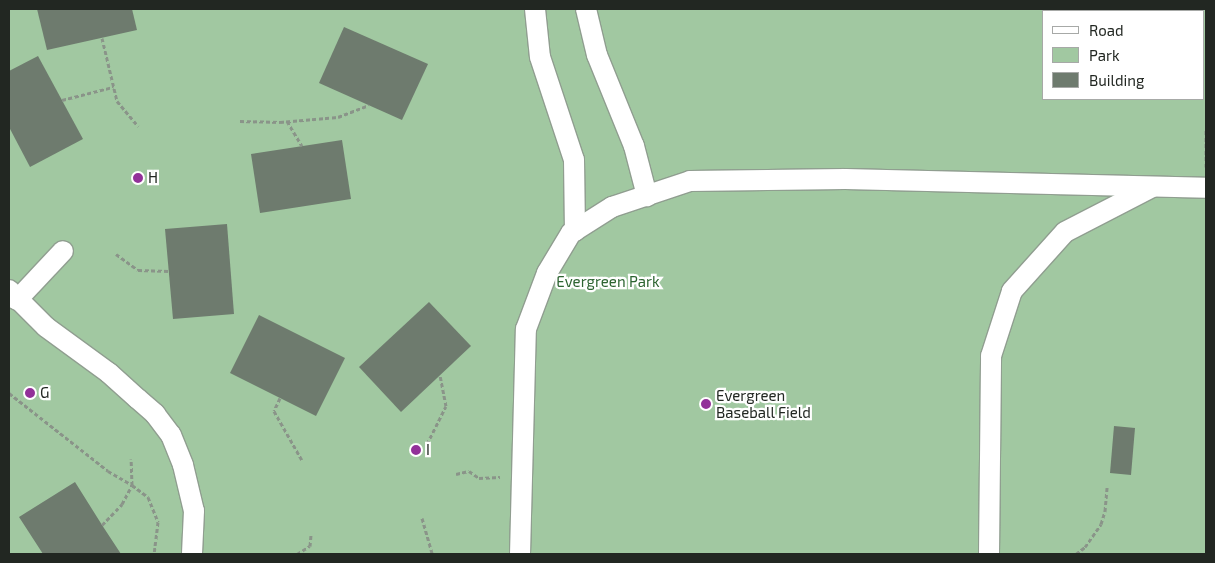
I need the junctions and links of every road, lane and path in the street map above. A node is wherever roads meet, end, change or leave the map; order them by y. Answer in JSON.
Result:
{"nodes":[{"id":1,"x":535,"y":9,"type":"edge"},
{"id":2,"x":586,"y":9,"type":"edge"},
{"id":3,"x":102,"y":38,"type":"dead end"},
{"id":4,"x":113,"y":87,"type":"junction"},
{"id":5,"x":62,"y":100,"type":"dead end"},
{"id":6,"x":369,"y":105,"type":"dead end"},
{"id":7,"x":240,"y":121,"type":"dead end"},
{"id":8,"x":287,"y":121,"type":"junction"},
{"id":9,"x":138,"y":126,"type":"dead end"},
{"id":10,"x":1206,"y":130,"type":"edge"},
{"id":11,"x":302,"y":146,"type":"dead end"},
{"id":12,"x":1154,"y":186,"type":"junction"},
{"id":13,"x":1206,"y":188,"type":"edge"},
{"id":14,"x":647,"y":196,"type":"junction"},
{"id":15,"x":575,"y":231,"type":"junction"},
{"id":16,"x":63,"y":251,"type":"dead end"},
{"id":17,"x":116,"y":254,"type":"dead end"},
{"id":18,"x":169,"y":271,"type":"dead end"},
{"id":19,"x":13,"y":295,"type":"edge"},
{"id":20,"x":440,"y":376,"type":"dead end"},
{"id":21,"x":9,"y":393,"type":"edge"},
{"id":22,"x":280,"y":398,"type":"dead end"},
{"id":23,"x":426,"y":444,"type":"dead end"},
{"id":24,"x":131,"y":459,"type":"dead end"},
{"id":25,"x":302,"y":460,"type":"dead end"},
{"id":26,"x":456,"y":474,"type":"dead end"},
{"id":27,"x":522,"y":477,"type":"junction"},
{"id":28,"x":132,"y":485,"type":"junction"},
{"id":29,"x":1107,"y":486,"type":"dead end"},
{"id":30,"x":422,"y":518,"type":"dead end"},
{"id":31,"x":102,"y":525,"type":"dead end"},
{"id":32,"x":311,"y":534,"type":"dead end"},
{"id":33,"x":154,"y":554,"type":"edge"},
{"id":34,"x":192,"y":554,"type":"edge"},
{"id":35,"x":297,"y":554,"type":"edge"},
{"id":36,"x":432,"y":554,"type":"edge"},
{"id":37,"x":520,"y":554,"type":"edge"},
{"id":38,"x":989,"y":554,"type":"edge"},
{"id":39,"x":1076,"y":554,"type":"edge"}],
"edges":[{"from":1,"to":15,"type":"street"},
{"from":2,"to":14,"type":"street"},
{"from":3,"to":4,"type":"path"},
{"from":4,"to":5,"type":"path"},
{"from":4,"to":9,"type":"path"},
{"from":6,"to":8,"type":"path"},
{"from":7,"to":8,"type":"path"},
{"from":8,"to":11,"type":"path"},
{"from":10,"to":13,"type":"path"},
{"from":12,"to":13,"type":"street"},
{"from":12,"to":14,"type":"street"},
{"from":12,"to":38,"type":"street"},
{"from":14,"to":15,"type":"street"},
{"from":15,"to":27,"type":"street"},
{"from":16,"to":19,"type":"street"},
{"from":17,"to":18,"type":"path"},
{"from":19,"to":34,"type":"street"},
{"from":20,"to":23,"type":"path"},
{"from":21,"to":28,"type":"path"},
{"from":22,"to":25,"type":"path"},
{"from":24,"to":28,"type":"path"},
{"from":26,"to":27,"type":"path"},
{"from":27,"to":37,"type":"street"},
{"from":28,"to":31,"type":"path"},
{"from":28,"to":33,"type":"path"},
{"from":29,"to":39,"type":"path"},
{"from":30,"to":36,"type":"path"},
{"from":32,"to":35,"type":"path"}]}
